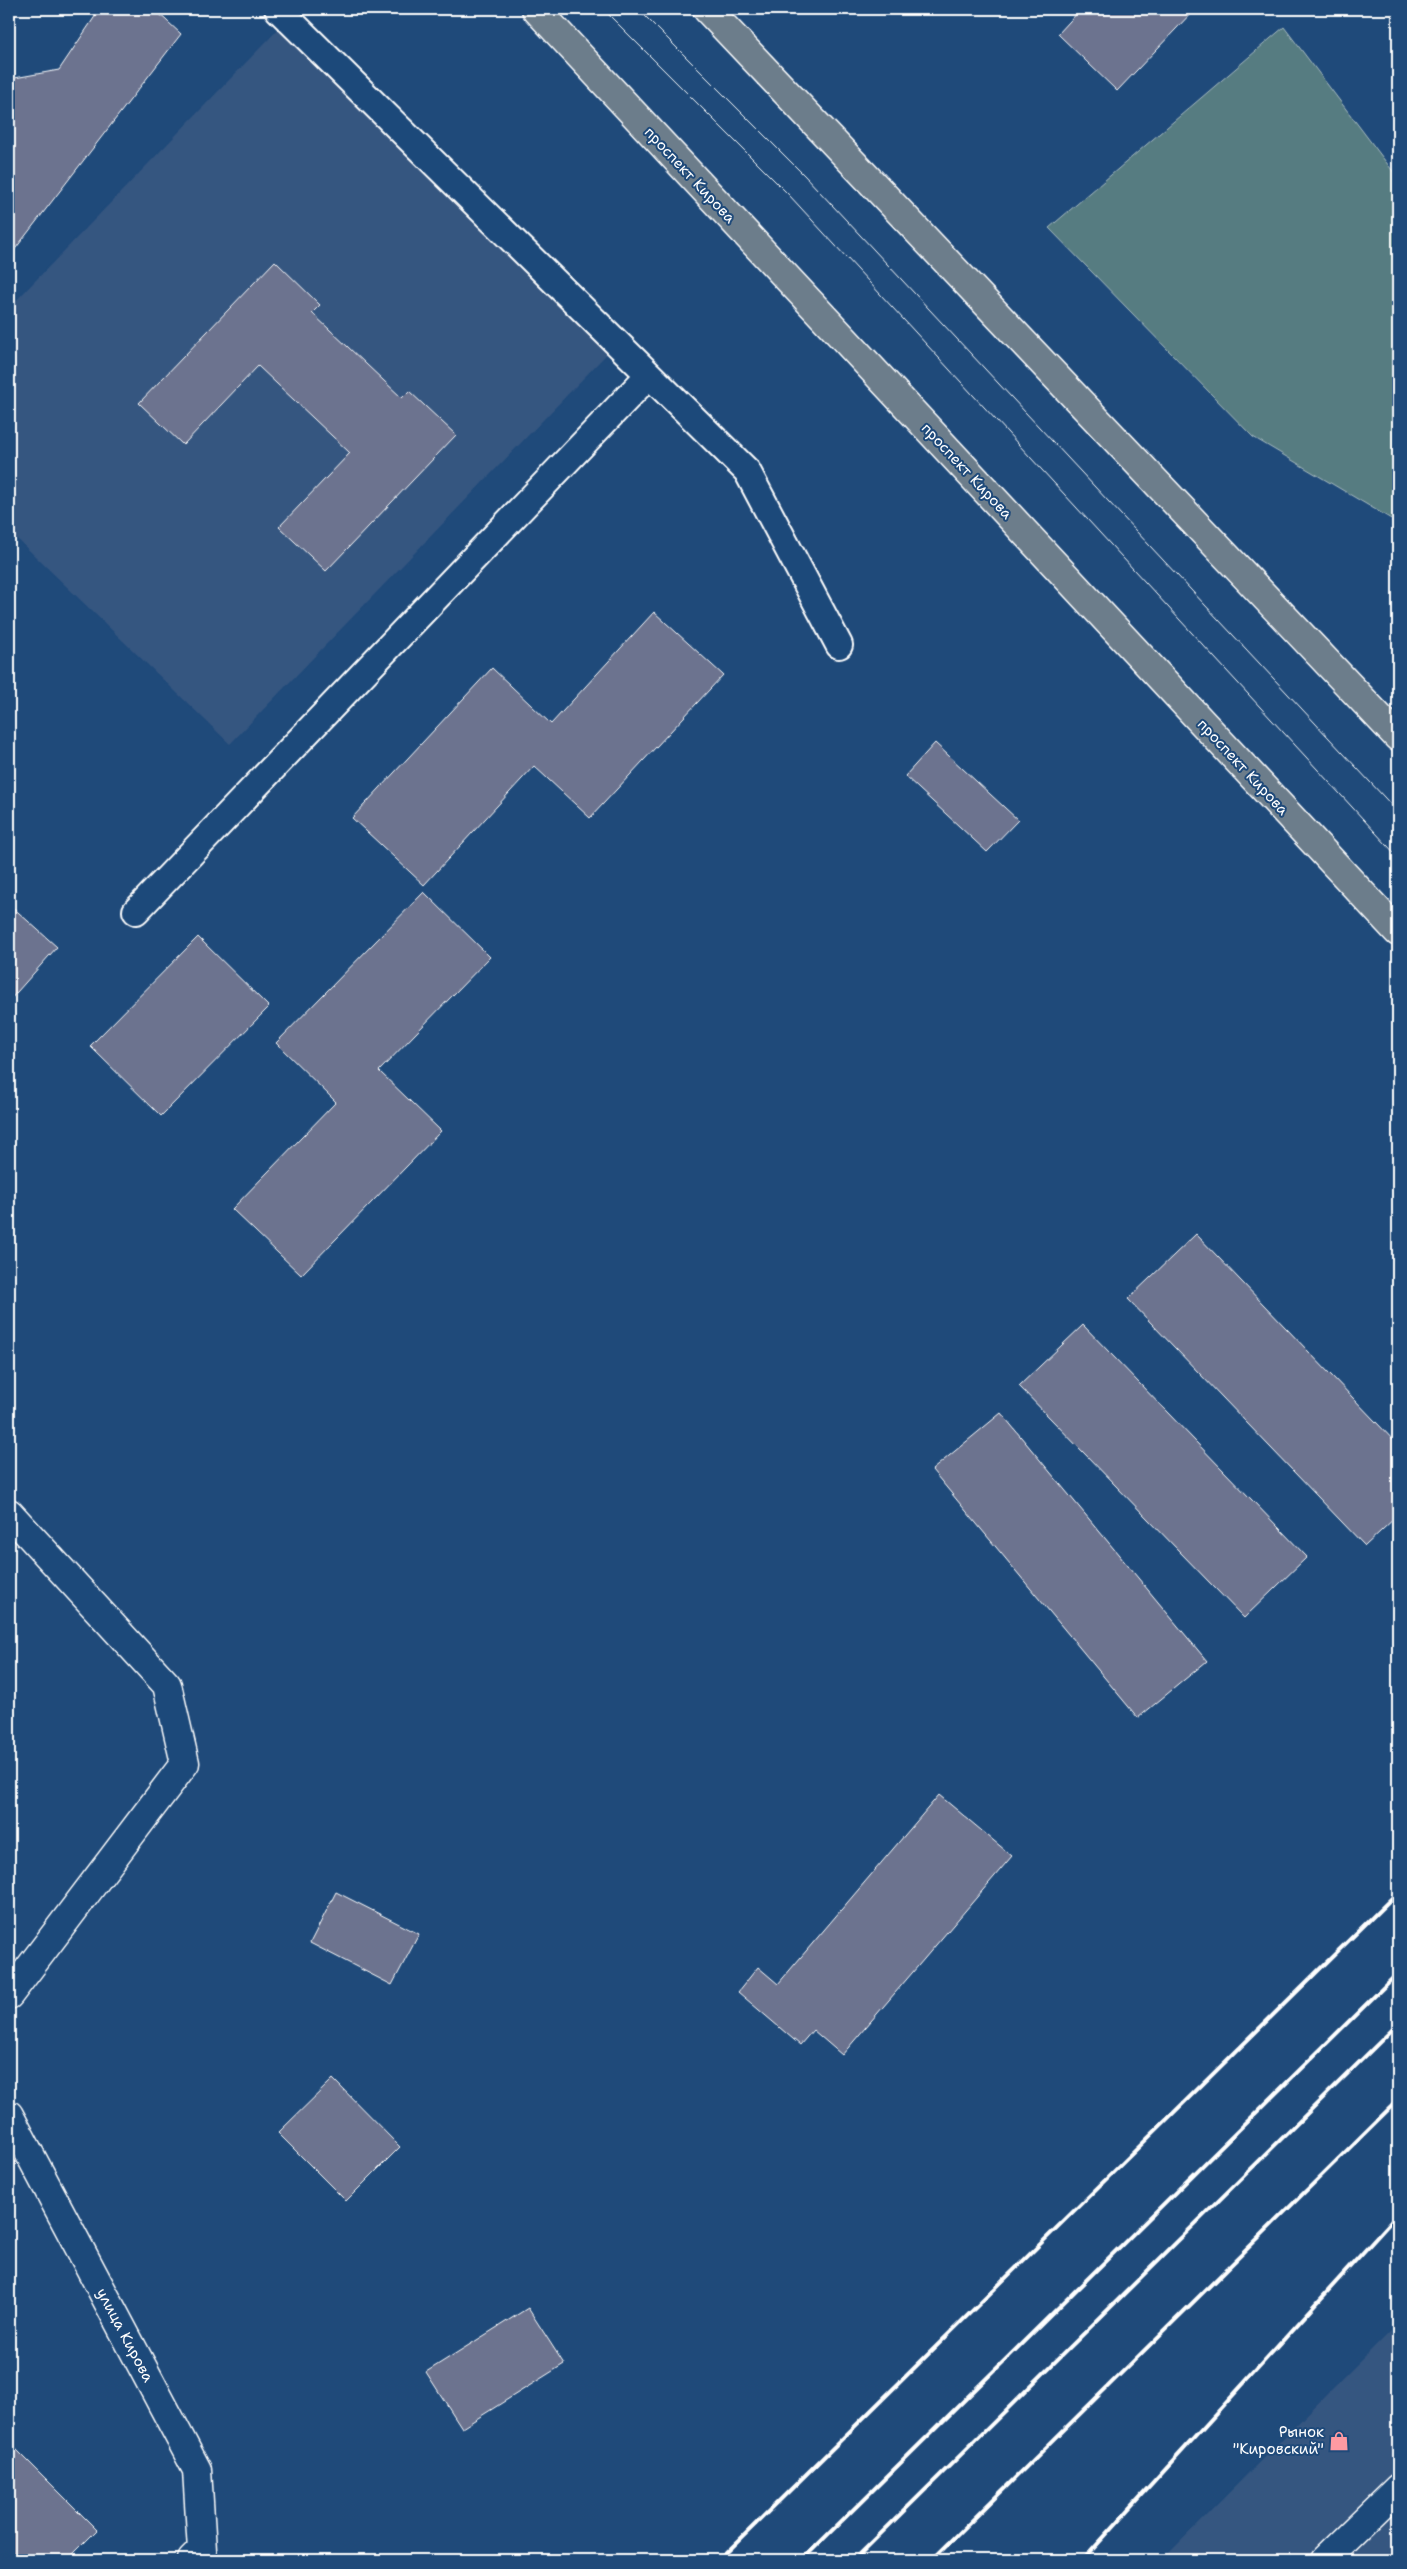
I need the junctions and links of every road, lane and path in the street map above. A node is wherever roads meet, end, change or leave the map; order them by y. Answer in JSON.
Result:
{"nodes":[{"id":1,"x":278,"y":9,"type":"edge"},
{"id":2,"x":536,"y":9,"type":"edge"},
{"id":3,"x":707,"y":9,"type":"edge"},
{"id":4,"x":649,"y":375,"type":"junction"},
{"id":5,"x":839,"y":645,"type":"dead end"},
{"id":6,"x":1398,"y":737,"type":"edge"},
{"id":7,"x":136,"y":911,"type":"dead end"},
{"id":8,"x":1398,"y":932,"type":"edge"},
{"id":9,"x":9,"y":1512,"type":"edge"},
{"id":10,"x":9,"y":1995,"type":"edge"},
{"id":11,"x":9,"y":2115,"type":"edge"},
{"id":12,"x":1398,"y":2488,"type":"edge"},
{"id":13,"x":192,"y":2560,"type":"edge"},
{"id":14,"x":1324,"y":2560,"type":"edge"}],
"edges":[{"from":1,"to":4,"type":"lane"},
{"from":2,"to":8,"type":"main road","name":"проспект Кирова"},
{"from":3,"to":6,"type":"main road"},
{"from":4,"to":5,"type":"lane"},
{"from":4,"to":7,"type":"lane"},
{"from":9,"to":10,"type":"street"},
{"from":11,"to":13,"type":"street","name":"улица Кирова"},
{"from":12,"to":14,"type":"street"}]}
